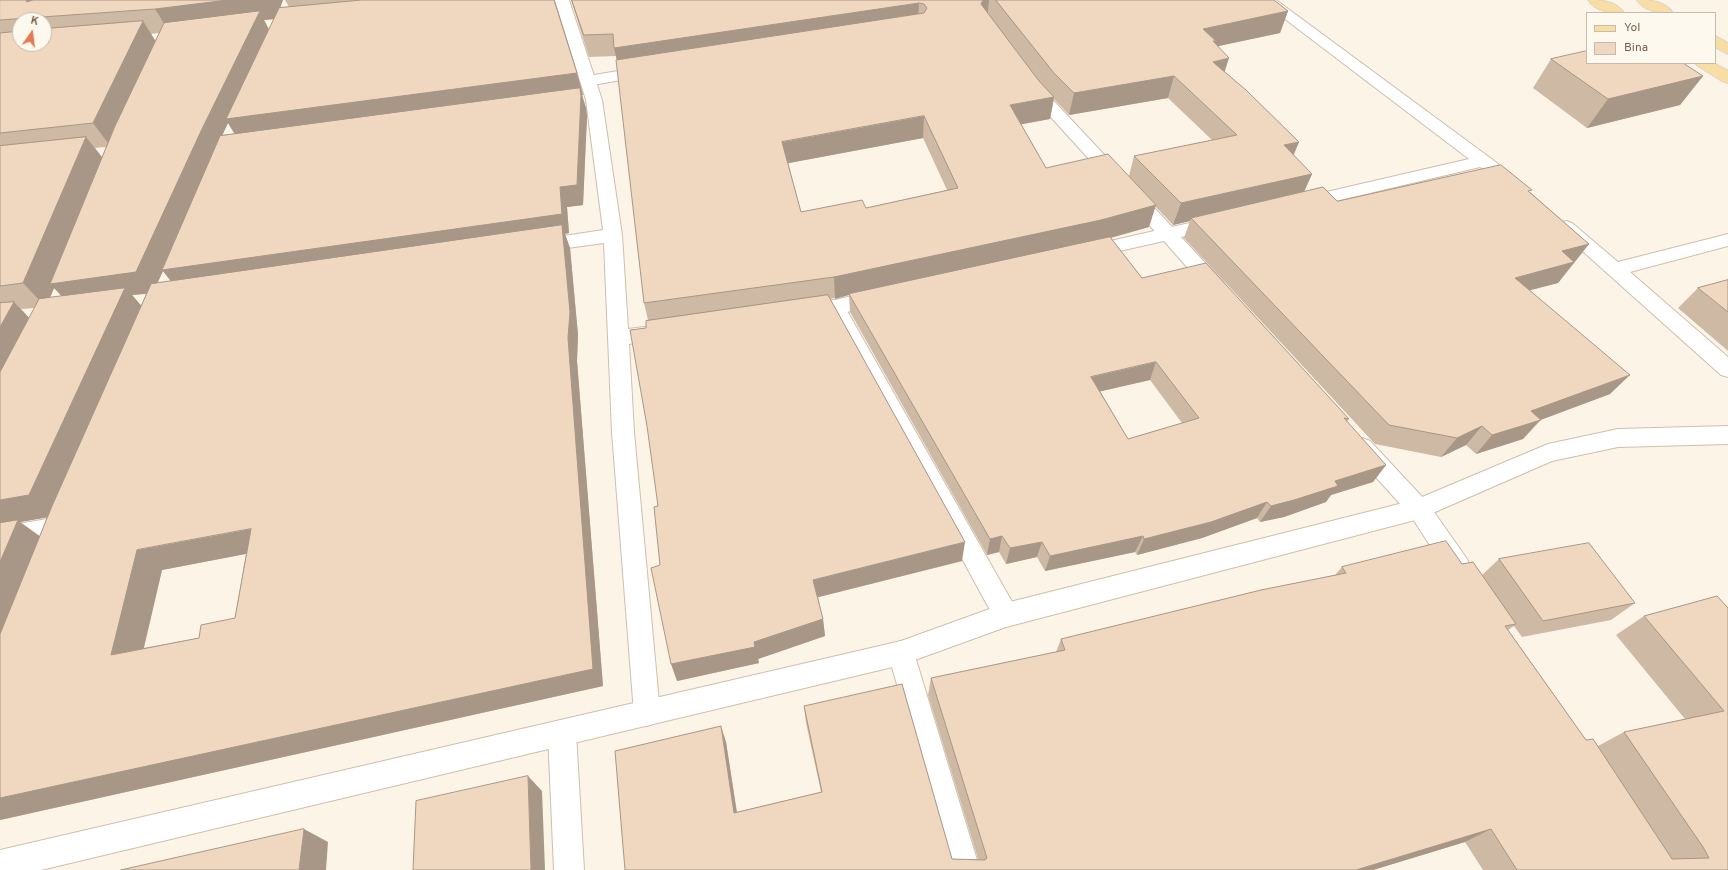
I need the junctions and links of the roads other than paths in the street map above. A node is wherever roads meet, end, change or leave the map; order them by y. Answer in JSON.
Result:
{"nodes":[{"id":1,"x":562,"y":0,"type":"edge"},
{"id":2,"x":1267,"y":0,"type":"edge"},
{"id":3,"x":1595,"y":0,"type":"edge"},
{"id":4,"x":1644,"y":0,"type":"edge"},
{"id":5,"x":1615,"y":12,"type":"edge"},
{"id":6,"x":1664,"y":12,"type":"edge"},
{"id":7,"x":1716,"y":42,"type":"edge"},
{"id":8,"x":1728,"y":49,"type":"edge"},
{"id":9,"x":1705,"y":64,"type":"edge"},
{"id":10,"x":658,"y":70,"type":"edge"},
{"id":11,"x":1024,"y":74,"type":"edge"},
{"id":12,"x":1728,"y":78,"type":"edge"},
{"id":13,"x":587,"y":94,"type":"junction"},
{"id":14,"x":1482,"y":161,"type":"junction"},
{"id":15,"x":1506,"y":178,"type":"edge"},
{"id":16,"x":1283,"y":207,"type":"edge"},
{"id":17,"x":1552,"y":215,"type":"edge"},
{"id":18,"x":1229,"y":220,"type":"edge"},
{"id":19,"x":1168,"y":234,"type":"junction"},
{"id":20,"x":613,"y":235,"type":"junction"},
{"id":21,"x":1728,"y":240,"type":"edge"},
{"id":22,"x":519,"y":249,"type":"edge"},
{"id":23,"x":1067,"y":256,"type":"edge"},
{"id":24,"x":1616,"y":269,"type":"junction"},
{"id":25,"x":897,"y":293,"type":"edge"},
{"id":26,"x":1227,"y":299,"type":"edge"},
{"id":27,"x":835,"y":307,"type":"junction"},
{"id":28,"x":789,"y":314,"type":"edge"},
{"id":29,"x":681,"y":329,"type":"edge"},
{"id":30,"x":619,"y":338,"type":"junction"},
{"id":31,"x":1728,"y":369,"type":"edge"},
{"id":32,"x":1350,"y":433,"type":"edge"},
{"id":33,"x":1728,"y":435,"type":"edge"},
{"id":34,"x":1420,"y":509,"type":"junction"},
{"id":35,"x":0,"y":536,"type":"edge"},
{"id":36,"x":57,"y":548,"type":"edge"},
{"id":37,"x":1472,"y":588,"type":"edge"},
{"id":38,"x":1006,"y":615,"type":"junction"},
{"id":39,"x":901,"y":652,"type":"junction"},
{"id":40,"x":647,"y":713,"type":"junction"},
{"id":41,"x":562,"y":733,"type":"junction"},
{"id":42,"x":56,"y":861,"type":"edge"},
{"id":43,"x":0,"y":865,"type":"edge"},
{"id":44,"x":569,"y":870,"type":"edge"},
{"id":45,"x":965,"y":870,"type":"edge"}],
"edges":[{"from":1,"to":13,"type":"street"},
{"from":2,"to":14,"type":"street"},
{"from":3,"to":5,"type":"main road"},
{"from":4,"to":6,"type":"main road"},
{"from":7,"to":8,"type":"main road"},
{"from":9,"to":12,"type":"main road"},
{"from":10,"to":13,"type":"street"},
{"from":11,"to":19,"type":"street"},
{"from":13,"to":20,"type":"street"},
{"from":14,"to":15,"type":"street"},
{"from":14,"to":16,"type":"street"},
{"from":17,"to":24,"type":"street"},
{"from":18,"to":19,"type":"street"},
{"from":19,"to":23,"type":"street"},
{"from":19,"to":26,"type":"street"},
{"from":20,"to":22,"type":"street"},
{"from":20,"to":30,"type":"street"},
{"from":21,"to":24,"type":"street"},
{"from":24,"to":31,"type":"street"},
{"from":25,"to":27,"type":"street"},
{"from":27,"to":28,"type":"street"},
{"from":27,"to":38,"type":"street"},
{"from":29,"to":30,"type":"street"},
{"from":30,"to":40,"type":"street"},
{"from":32,"to":34,"type":"street"},
{"from":33,"to":34,"type":"street"},
{"from":34,"to":37,"type":"street"},
{"from":34,"to":38,"type":"street"},
{"from":35,"to":36,"type":"street"},
{"from":38,"to":39,"type":"street"},
{"from":39,"to":40,"type":"street"},
{"from":39,"to":45,"type":"street"},
{"from":40,"to":41,"type":"street"},
{"from":41,"to":42,"type":"street"},
{"from":41,"to":44,"type":"street"},
{"from":42,"to":43,"type":"street"}]}
